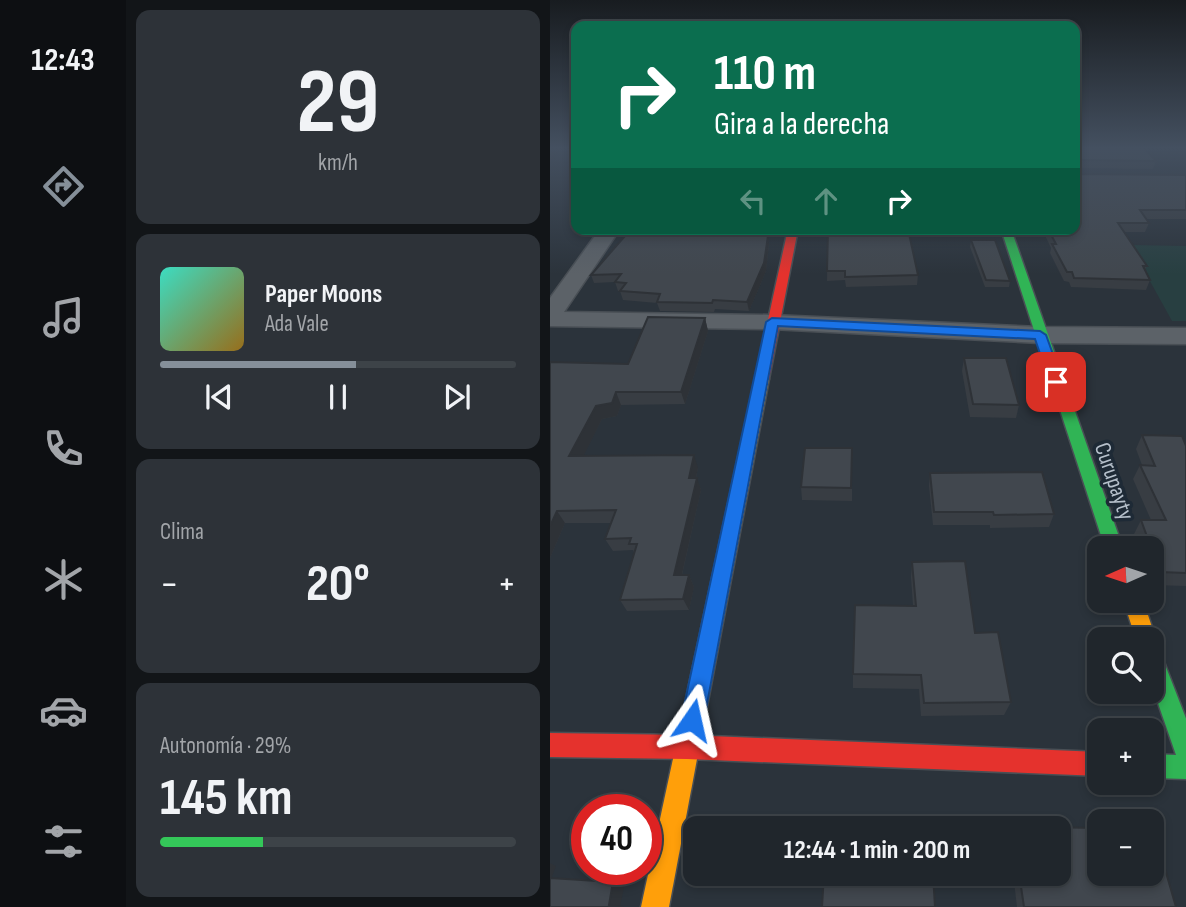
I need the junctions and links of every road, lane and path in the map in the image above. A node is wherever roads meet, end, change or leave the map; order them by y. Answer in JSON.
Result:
{"nodes":[{"id":1,"x":606,"y":235,"type":"edge"},
{"id":2,"x":792,"y":235,"type":"edge"},
{"id":3,"x":1008,"y":235,"type":"edge"},
{"id":4,"x":550,"y":317,"type":"edge"},
{"id":5,"x":772,"y":322,"type":"junction"},
{"id":6,"x":1040,"y":335,"type":"junction"},
{"id":7,"x":1186,"y":336,"type":"edge"},
{"id":8,"x":1110,"y":536,"type":"edge"},
{"id":9,"x":1164,"y":691,"type":"edge"},
{"id":10,"x":550,"y":745,"type":"edge"},
{"id":11,"x":687,"y":747,"type":"junction"},
{"id":12,"x":1186,"y":754,"type":"edge"},
{"id":13,"x":1087,"y":763,"type":"edge"},
{"id":14,"x":1164,"y":767,"type":"edge"},
{"id":15,"x":1186,"y":768,"type":"edge"},
{"id":16,"x":655,"y":907,"type":"edge"}],
"edges":[{"from":1,"to":4,"type":"street"},
{"from":2,"to":5,"type":"street"},
{"from":3,"to":6,"type":"street","name":"Curupayty"},
{"from":4,"to":5,"type":"street"},
{"from":5,"to":6,"type":"street"},
{"from":5,"to":11,"type":"street"},
{"from":6,"to":7,"type":"street"},
{"from":6,"to":8,"type":"street","name":"Curupayty"},
{"from":9,"to":12,"type":"street"},
{"from":10,"to":11,"type":"street"},
{"from":11,"to":13,"type":"street"},
{"from":11,"to":16,"type":"street"},
{"from":14,"to":15,"type":"street"}]}
